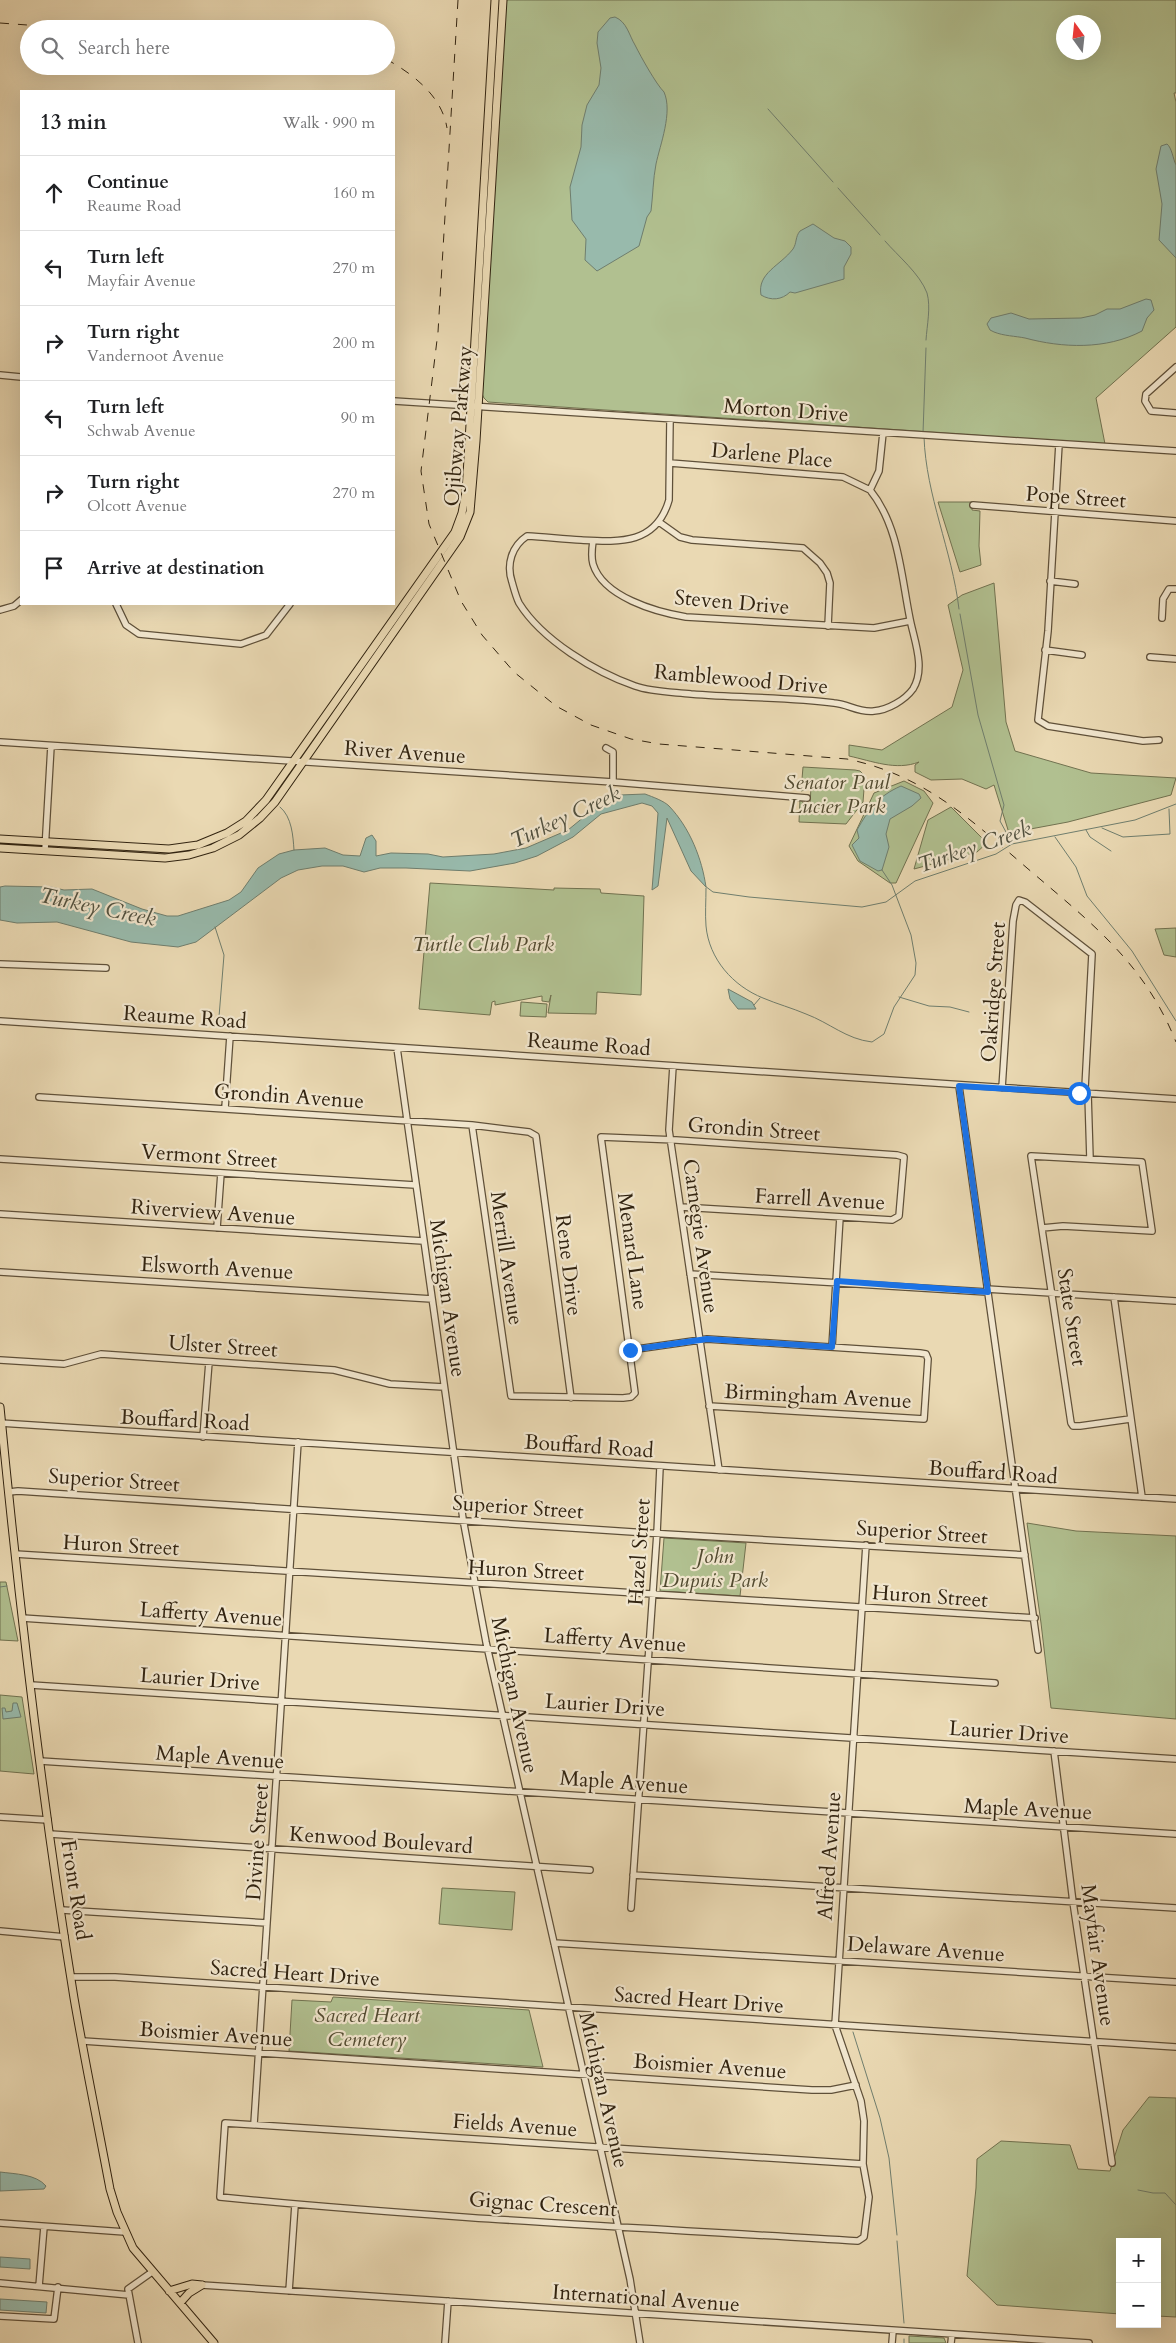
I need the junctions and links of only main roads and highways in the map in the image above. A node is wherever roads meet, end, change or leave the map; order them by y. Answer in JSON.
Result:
{"nodes":[{"id":1,"x":495,"y":0,"type":"edge"},
{"id":2,"x":503,"y":0,"type":"edge"},
{"id":3,"x":475,"y":406,"type":"junction"},
{"id":4,"x":0,"y":839,"type":"edge"},
{"id":5,"x":0,"y":848,"type":"edge"},
{"id":6,"x":0,"y":1407,"type":"edge"},
{"id":7,"x":1,"y":1424,"type":"edge"},
{"id":8,"x":169,"y":2291,"type":"junction"},
{"id":9,"x":180,"y":2303,"type":"junction"},
{"id":10,"x":214,"y":2343,"type":"edge"}],
"edges":[{"from":1,"to":3,"type":"main road","name":"Ojibway Parkway"},
{"from":2,"to":3,"type":"main road","name":"Ojibway Parkway"},
{"from":3,"to":4,"type":"main road","name":"Ojibway Parkway"},
{"from":3,"to":5,"type":"main road","name":"Ojibway Parkway"},
{"from":6,"to":7,"type":"main road","name":"Front Road"},
{"from":7,"to":8,"type":"main road","name":"Front Road"},
{"from":8,"to":9,"type":"main road","name":"Front Road"},
{"from":8,"to":9,"type":"main road"},
{"from":9,"to":10,"type":"main road","name":"Front Road"}]}
